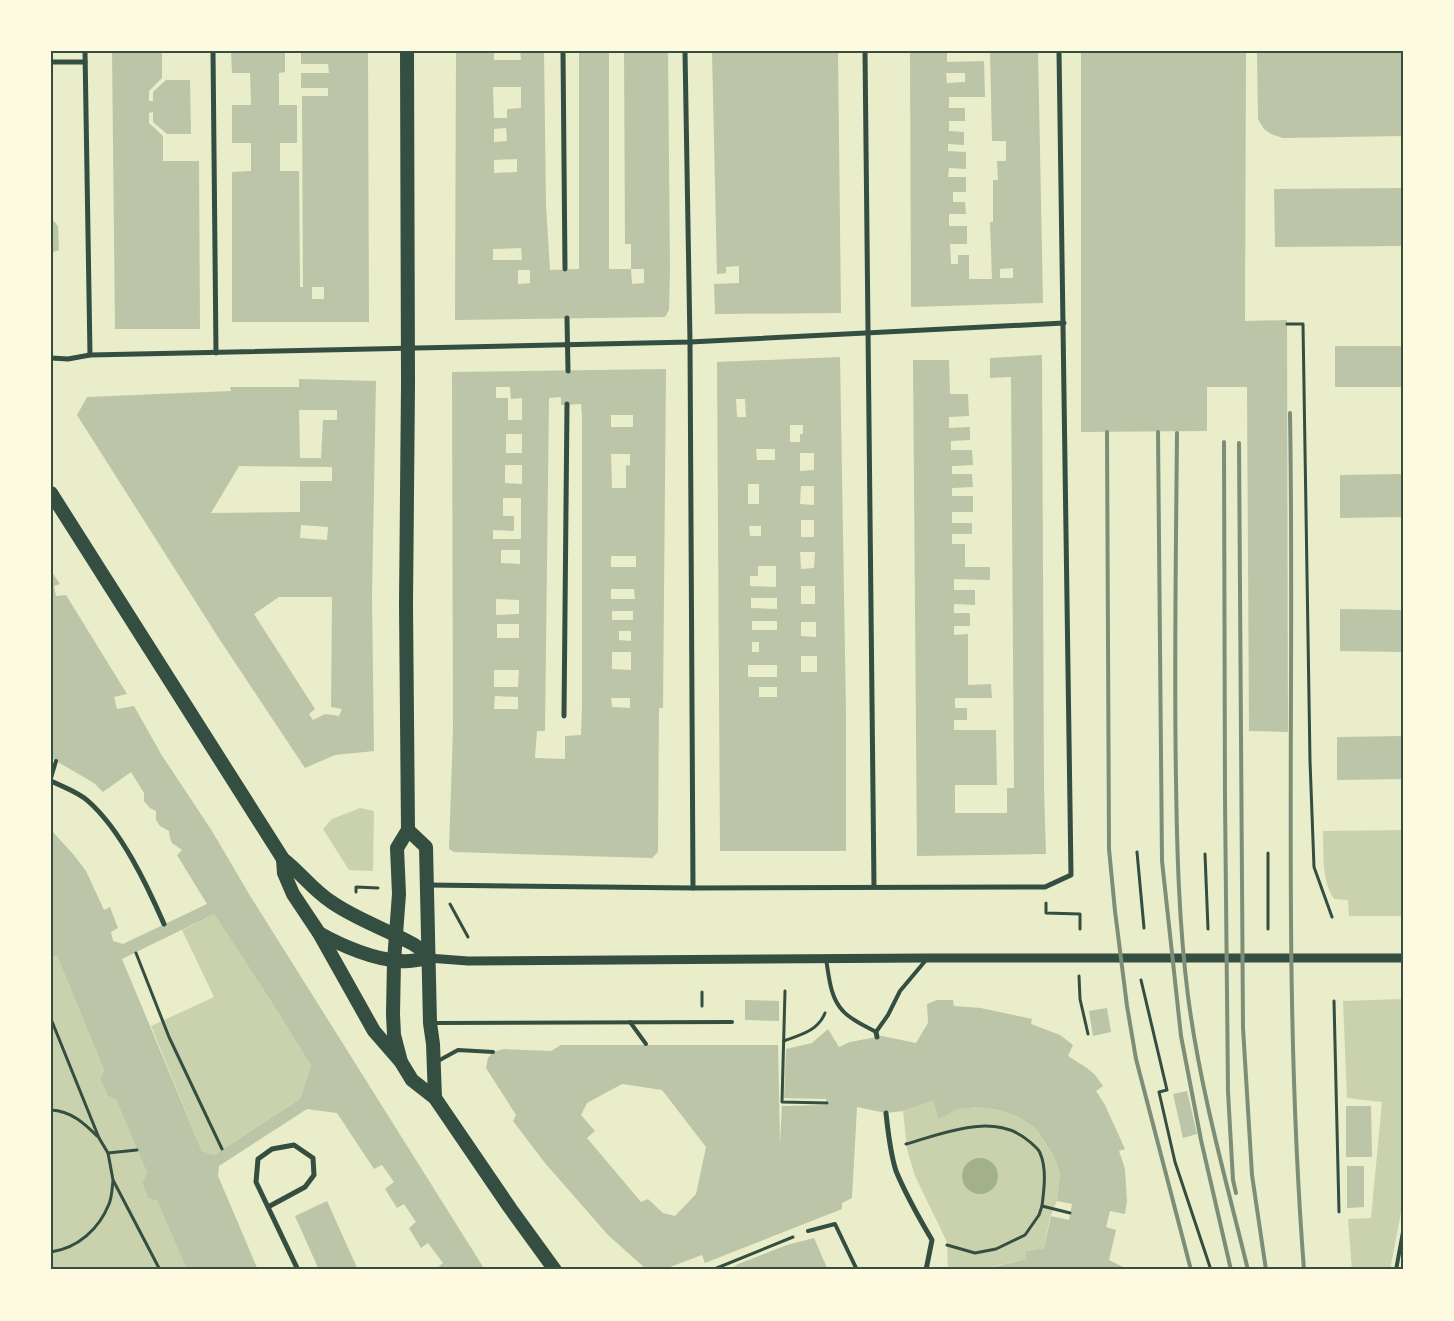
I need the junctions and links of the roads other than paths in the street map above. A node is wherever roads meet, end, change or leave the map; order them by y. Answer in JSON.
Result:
{"nodes":[{"id":1,"x":85,"y":51,"type":"edge"},
{"id":2,"x":213,"y":51,"type":"edge"},
{"id":3,"x":407,"y":51,"type":"edge"},
{"id":4,"x":563,"y":51,"type":"edge"},
{"id":5,"x":685,"y":51,"type":"edge"},
{"id":6,"x":865,"y":51,"type":"edge"},
{"id":7,"x":1059,"y":51,"type":"edge"},
{"id":8,"x":51,"y":62,"type":"edge"},
{"id":9,"x":85,"y":62,"type":"junction"},
{"id":10,"x":565,"y":269,"type":"dead end"},
{"id":11,"x":567,"y":318,"type":"dead end"},
{"id":12,"x":1064,"y":323,"type":"junction"},
{"id":13,"x":868,"y":332,"type":"junction"},
{"id":14,"x":690,"y":342,"type":"junction"},
{"id":15,"x":567,"y":344,"type":"junction"},
{"id":16,"x":408,"y":349,"type":"junction"},
{"id":17,"x":216,"y":353,"type":"junction"},
{"id":18,"x":90,"y":355,"type":"junction"},
{"id":19,"x":51,"y":358,"type":"edge"},
{"id":20,"x":568,"y":371,"type":"dead end"},
{"id":21,"x":567,"y":404,"type":"dead end"},
{"id":22,"x":51,"y":493,"type":"edge"},
{"id":23,"x":564,"y":716,"type":"dead end"},
{"id":24,"x":56,"y":761,"type":"dead end"},
{"id":25,"x":51,"y":780,"type":"edge"},
{"id":26,"x":408,"y":830,"type":"junction"},
{"id":27,"x":283,"y":860,"type":"junction"},
{"id":28,"x":427,"y":885,"type":"junction"},
{"id":29,"x":874,"y":887,"type":"junction"},
{"id":30,"x":693,"y":888,"type":"junction"},
{"id":31,"x":164,"y":924,"type":"dead end"},
{"id":32,"x":319,"y":933,"type":"junction"},
{"id":33,"x":396,"y":935,"type":"junction"},
{"id":34,"x":428,"y":958,"type":"junction"},
{"id":35,"x":927,"y":958,"type":"junction"},
{"id":36,"x":1403,"y":958,"type":"edge"},
{"id":37,"x":826,"y":959,"type":"junction"},
{"id":38,"x":394,"y":961,"type":"junction"},
{"id":39,"x":430,"y":1022,"type":"junction"},
{"id":40,"x":630,"y":1022,"type":"junction"},
{"id":41,"x":732,"y":1022,"type":"dead end"},
{"id":42,"x":646,"y":1044,"type":"dead end"},
{"id":43,"x":493,"y":1052,"type":"dead end"},
{"id":44,"x":401,"y":1062,"type":"junction"},
{"id":45,"x":434,"y":1063,"type":"junction"},
{"id":46,"x":435,"y":1098,"type":"junction"},
{"id":47,"x":886,"y":1113,"type":"dead end"},
{"id":48,"x":268,"y":1207,"type":"junction"},
{"id":49,"x":808,"y":1231,"type":"road end"},
{"id":50,"x":1403,"y":1232,"type":"edge"},
{"id":51,"x":298,"y":1270,"type":"edge"},
{"id":52,"x":555,"y":1270,"type":"edge"},
{"id":53,"x":857,"y":1270,"type":"edge"},
{"id":54,"x":926,"y":1270,"type":"edge"},
{"id":55,"x":1396,"y":1270,"type":"edge"}],
"edges":[{"from":1,"to":9,"type":"street"},
{"from":2,"to":17,"type":"street"},
{"from":3,"to":16,"type":"highway"},
{"from":4,"to":10,"type":"street"},
{"from":5,"to":14,"type":"street"},
{"from":6,"to":13,"type":"street"},
{"from":7,"to":12,"type":"street"},
{"from":8,"to":9,"type":"street"},
{"from":9,"to":18,"type":"street"},
{"from":11,"to":15,"type":"street"},
{"from":12,"to":13,"type":"street"},
{"from":12,"to":29,"type":"street"},
{"from":13,"to":14,"type":"street"},
{"from":13,"to":29,"type":"street"},
{"from":14,"to":15,"type":"street"},
{"from":14,"to":30,"type":"street"},
{"from":15,"to":16,"type":"street"},
{"from":15,"to":20,"type":"street"},
{"from":16,"to":17,"type":"street"},
{"from":16,"to":26,"type":"highway"},
{"from":17,"to":18,"type":"street"},
{"from":18,"to":19,"type":"street"},
{"from":21,"to":23,"type":"street"},
{"from":22,"to":27,"type":"highway"},
{"from":24,"to":25,"type":"lane"},
{"from":25,"to":31,"type":"street"},
{"from":26,"to":28,"type":"highway"},
{"from":26,"to":33,"type":"highway"},
{"from":27,"to":32,"type":"highway"},
{"from":27,"to":33,"type":"highway"},
{"from":28,"to":30,"type":"street"},
{"from":28,"to":34,"type":"highway"},
{"from":29,"to":30,"type":"street"},
{"from":32,"to":38,"type":"highway"},
{"from":32,"to":44,"type":"highway"},
{"from":33,"to":34,"type":"highway"},
{"from":33,"to":38,"type":"highway"},
{"from":34,"to":37,"type":"street"},
{"from":34,"to":38,"type":"highway"},
{"from":34,"to":39,"type":"highway"},
{"from":35,"to":36,"type":"street"},
{"from":35,"to":37,"type":"street"},
{"from":35,"to":37,"type":"lane"},
{"from":38,"to":44,"type":"highway"},
{"from":39,"to":40,"type":"lane"},
{"from":39,"to":45,"type":"highway"},
{"from":40,"to":41,"type":"lane"},
{"from":40,"to":42,"type":"lane"},
{"from":43,"to":45,"type":"lane"},
{"from":44,"to":46,"type":"highway"},
{"from":45,"to":46,"type":"highway"},
{"from":46,"to":52,"type":"highway"},
{"from":47,"to":54,"type":"street"},
{"from":48,"to":48,"type":"street"},
{"from":48,"to":51,"type":"street"},
{"from":49,"to":53,"type":"lane"},
{"from":50,"to":55,"type":"lane"}]}
